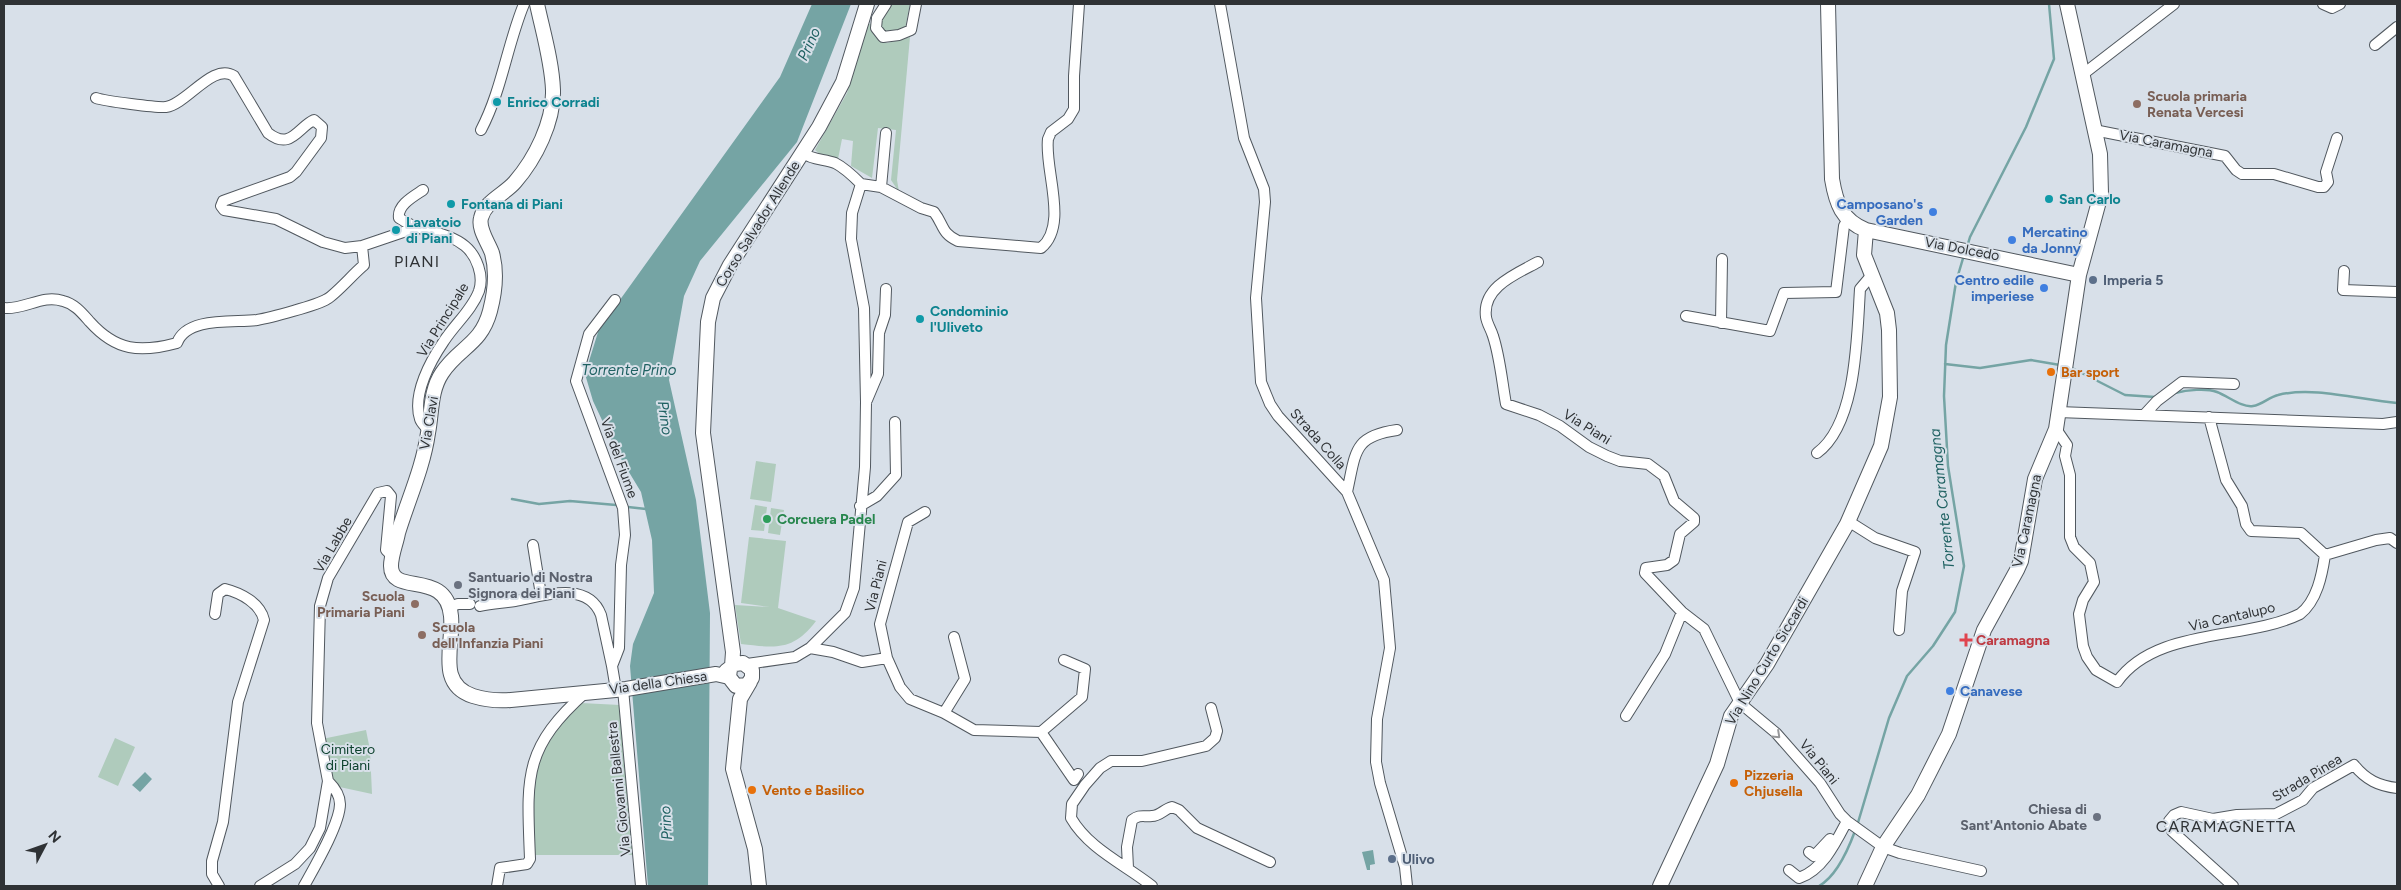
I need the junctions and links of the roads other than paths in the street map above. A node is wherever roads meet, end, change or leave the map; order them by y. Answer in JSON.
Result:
{"nodes":[{"id":1,"x":524,"y":4,"type":"edge"},
{"id":2,"x":537,"y":4,"type":"edge"},
{"id":3,"x":868,"y":4,"type":"edge"},
{"id":4,"x":886,"y":4,"type":"edge"},
{"id":5,"x":916,"y":4,"type":"edge"},
{"id":6,"x":1079,"y":4,"type":"edge"},
{"id":7,"x":1220,"y":4,"type":"edge"},
{"id":8,"x":1828,"y":4,"type":"edge"},
{"id":9,"x":2067,"y":4,"type":"edge"},
{"id":10,"x":2174,"y":4,"type":"edge"},
{"id":11,"x":2323,"y":4,"type":"edge"},
{"id":12,"x":2340,"y":4,"type":"edge"},
{"id":13,"x":2397,"y":27,"type":"edge"},
{"id":14,"x":2374,"y":44,"type":"dead end"},
{"id":15,"x":2082,"y":75,"type":"junction"},
{"id":16,"x":96,"y":98,"type":"dead end"},
{"id":17,"x":481,"y":130,"type":"dead end"},
{"id":18,"x":2094,"y":130,"type":"junction"},
{"id":19,"x":886,"y":133,"type":"dead end"},
{"id":20,"x":2337,"y":138,"type":"dead end"},
{"id":21,"x":804,"y":153,"type":"junction"},
{"id":22,"x":861,"y":184,"type":"junction"},
{"id":23,"x":881,"y":187,"type":"junction"},
{"id":24,"x":423,"y":190,"type":"dead end"},
{"id":25,"x":1848,"y":219,"type":"junction"},
{"id":26,"x":415,"y":228,"type":"junction"},
{"id":27,"x":1866,"y":230,"type":"junction"},
{"id":28,"x":362,"y":246,"type":"junction"},
{"id":29,"x":1722,"y":258,"type":"dead end"},
{"id":30,"x":1538,"y":262,"type":"dead end"},
{"id":31,"x":2344,"y":271,"type":"dead end"},
{"id":32,"x":2079,"y":275,"type":"junction"},
{"id":33,"x":1871,"y":276,"type":"junction"},
{"id":34,"x":886,"y":289,"type":"dead end"},
{"id":35,"x":2397,"y":292,"type":"edge"},
{"id":36,"x":615,"y":300,"type":"dead end"},
{"id":37,"x":4,"y":308,"type":"edge"},
{"id":38,"x":1686,"y":316,"type":"dead end"},
{"id":39,"x":1722,"y":323,"type":"junction"},
{"id":40,"x":2234,"y":384,"type":"dead end"},
{"id":41,"x":866,"y":402,"type":"junction"},
{"id":42,"x":2058,"y":412,"type":"junction"},
{"id":43,"x":2144,"y":415,"type":"junction"},
{"id":44,"x":2209,"y":417,"type":"junction"},
{"id":45,"x":895,"y":422,"type":"dead end"},
{"id":46,"x":2397,"y":422,"type":"edge"},
{"id":47,"x":2056,"y":429,"type":"junction"},
{"id":48,"x":1397,"y":430,"type":"dead end"},
{"id":49,"x":429,"y":431,"type":"junction"},
{"id":50,"x":1817,"y":453,"type":"dead end"},
{"id":51,"x":1347,"y":492,"type":"junction"},
{"id":52,"x":860,"y":506,"type":"junction"},
{"id":53,"x":925,"y":512,"type":"dead end"},
{"id":54,"x":1848,"y":522,"type":"junction"},
{"id":55,"x":2397,"y":543,"type":"edge"},
{"id":56,"x":532,"y":545,"type":"dead end"},
{"id":57,"x":2325,"y":555,"type":"junction"},
{"id":58,"x":392,"y":556,"type":"junction"},
{"id":59,"x":541,"y":595,"type":"junction"},
{"id":60,"x":449,"y":607,"type":"junction"},
{"id":61,"x":1682,"y":612,"type":"junction"},
{"id":62,"x":215,"y":614,"type":"dead end"},
{"id":63,"x":1899,"y":630,"type":"dead end"},
{"id":64,"x":954,"y":637,"type":"dead end"},
{"id":65,"x":810,"y":648,"type":"junction"},
{"id":66,"x":887,"y":658,"type":"junction"},
{"id":67,"x":1064,"y":660,"type":"dead end"},
{"id":68,"x":771,"y":662,"type":"junction"},
{"id":69,"x":612,"y":666,"type":"junction"},
{"id":70,"x":732,"y":668,"type":"junction"},
{"id":71,"x":751,"y":680,"type":"junction"},
{"id":72,"x":622,"y":690,"type":"junction"},
{"id":73,"x":586,"y":692,"type":"junction"},
{"id":74,"x":740,"y":699,"type":"junction"},
{"id":75,"x":1740,"y":703,"type":"junction"},
{"id":76,"x":1212,"y":708,"type":"dead end"},
{"id":77,"x":944,"y":713,"type":"junction"},
{"id":78,"x":1626,"y":716,"type":"dead end"},
{"id":79,"x":1041,"y":732,"type":"junction"},
{"id":80,"x":1078,"y":774,"type":"dead end"},
{"id":81,"x":328,"y":781,"type":"junction"},
{"id":82,"x":2397,"y":788,"type":"edge"},
{"id":83,"x":1845,"y":818,"type":"junction"},
{"id":84,"x":1883,"y":847,"type":"junction"},
{"id":85,"x":1809,"y":852,"type":"dead end"},
{"id":86,"x":1270,"y":862,"type":"dead end"},
{"id":87,"x":1128,"y":868,"type":"junction"},
{"id":88,"x":1789,"y":870,"type":"dead end"},
{"id":89,"x":1981,"y":871,"type":"dead end"},
{"id":90,"x":219,"y":886,"type":"edge"},
{"id":91,"x":260,"y":886,"type":"edge"},
{"id":92,"x":304,"y":886,"type":"edge"},
{"id":93,"x":497,"y":886,"type":"edge"},
{"id":94,"x":641,"y":886,"type":"edge"},
{"id":95,"x":759,"y":886,"type":"edge"},
{"id":96,"x":1152,"y":886,"type":"edge"},
{"id":97,"x":1407,"y":886,"type":"edge"},
{"id":98,"x":1660,"y":886,"type":"edge"},
{"id":99,"x":1865,"y":886,"type":"edge"},
{"id":100,"x":2233,"y":886,"type":"edge"}],
"edges":[{"from":1,"to":17,"type":"street"},
{"from":2,"to":49,"type":"main road","name":"Via Clavi"},
{"from":3,"to":21,"type":"main road","name":"Corso Salvador Allende"},
{"from":4,"to":5,"type":"street"},
{"from":6,"to":23,"type":"street"},
{"from":7,"to":51,"type":"street","name":"Strada Colla"},
{"from":8,"to":25,"type":"main road","name":"Via Dolcedo"},
{"from":9,"to":15,"type":"main road","name":"Via Caramagna"},
{"from":10,"to":15,"type":"street"},
{"from":11,"to":12,"type":"street"},
{"from":13,"to":14,"type":"street"},
{"from":15,"to":18,"type":"main road","name":"Via Caramagna"},
{"from":16,"to":28,"type":"street"},
{"from":18,"to":20,"type":"street","name":"Via Caramagna"},
{"from":18,"to":32,"type":"main road","name":"Via Caramagna"},
{"from":19,"to":23,"type":"street"},
{"from":21,"to":22,"type":"street"},
{"from":21,"to":70,"type":"main road","name":"Corso Salvador Allende"},
{"from":22,"to":23,"type":"street"},
{"from":22,"to":41,"type":"street"},
{"from":24,"to":26,"type":"street"},
{"from":25,"to":27,"type":"main road","name":"Via Dolcedo"},
{"from":25,"to":39,"type":"street"},
{"from":26,"to":28,"type":"street"},
{"from":26,"to":49,"type":"street","name":"Via Principale"},
{"from":27,"to":32,"type":"main road","name":"Via Dolcedo"},
{"from":27,"to":33,"type":"main road","name":"Via Nino Curto Siccardi"},
{"from":28,"to":37,"type":"street"},
{"from":29,"to":39,"type":"street"},
{"from":30,"to":61,"type":"street","name":"Via Piani"},
{"from":31,"to":35,"type":"street"},
{"from":32,"to":42,"type":"main road","name":"Via Caramagna"},
{"from":33,"to":50,"type":"street"},
{"from":33,"to":54,"type":"main road","name":"Via Nino Curto Siccardi"},
{"from":34,"to":41,"type":"street"},
{"from":36,"to":69,"type":"street","name":"Via del Fiume"},
{"from":38,"to":39,"type":"street"},
{"from":40,"to":43,"type":"street"},
{"from":41,"to":52,"type":"street"},
{"from":42,"to":43,"type":"street"},
{"from":42,"to":47,"type":"main road","name":"Via Caramagna"},
{"from":43,"to":44,"type":"street"},
{"from":44,"to":46,"type":"street"},
{"from":44,"to":57,"type":"street"},
{"from":45,"to":52,"type":"street"},
{"from":47,"to":57,"type":"street","name":"Via Cantalupo"},
{"from":47,"to":84,"type":"main road","name":"Via Caramagna"},
{"from":48,"to":51,"type":"street"},
{"from":49,"to":58,"type":"main road","name":"Via Clavi"},
{"from":51,"to":97,"type":"street","name":"Strada Colla"},
{"from":52,"to":65,"type":"street"},
{"from":53,"to":66,"type":"street","name":"Via Piani"},
{"from":54,"to":63,"type":"street"},
{"from":54,"to":75,"type":"main road","name":"Via Nino Curto Siccardi"},
{"from":55,"to":57,"type":"street"},
{"from":56,"to":59,"type":"street"},
{"from":58,"to":60,"type":"main road"},
{"from":58,"to":81,"type":"street","name":"Via Labbe"},
{"from":59,"to":60,"type":"street","name":"Via del Fiume"},
{"from":59,"to":69,"type":"street","name":"Via del Fiume"},
{"from":60,"to":73,"type":"main road","name":"Via della Chiesa"},
{"from":61,"to":75,"type":"street","name":"Via Piani"},
{"from":61,"to":78,"type":"street"},
{"from":62,"to":90,"type":"street"},
{"from":64,"to":77,"type":"street"},
{"from":65,"to":66,"type":"street"},
{"from":65,"to":68,"type":"street"},
{"from":66,"to":77,"type":"street","name":"Via Piani"},
{"from":67,"to":79,"type":"street"},
{"from":68,"to":70,"type":"street"},
{"from":68,"to":71,"type":"street"},
{"from":69,"to":72,"type":"street","name":"Via del Fiume"},
{"from":70,"to":71,"type":"main road"},
{"from":70,"to":71,"type":"main road","name":"Via della Chiesa"},
{"from":70,"to":72,"type":"main road","name":"Via della Chiesa"},
{"from":70,"to":74,"type":"main road"},
{"from":71,"to":74,"type":"main road"},
{"from":72,"to":73,"type":"main road","name":"Via della Chiesa"},
{"from":72,"to":94,"type":"street","name":"Via Giovanni Ballestra"},
{"from":73,"to":93,"type":"street"},
{"from":74,"to":95,"type":"main road"},
{"from":75,"to":83,"type":"street","name":"Via Piani","one_way":true},
{"from":75,"to":98,"type":"main road","name":"Via Nino Curto Siccardi"},
{"from":76,"to":87,"type":"street"},
{"from":77,"to":79,"type":"street","name":"Via Piani"},
{"from":79,"to":80,"type":"street"},
{"from":81,"to":91,"type":"street","name":"Via Labbe"},
{"from":81,"to":92,"type":"street","name":"Via Labbe"},
{"from":82,"to":100,"type":"street","name":"Strada Pinea"},
{"from":83,"to":84,"type":"street","name":"Via Piani"},
{"from":83,"to":85,"type":"street"},
{"from":83,"to":88,"type":"street"},
{"from":84,"to":89,"type":"street"},
{"from":84,"to":99,"type":"main road","name":"Via Caramagna"},
{"from":86,"to":87,"type":"street"},
{"from":87,"to":96,"type":"street"}]}
